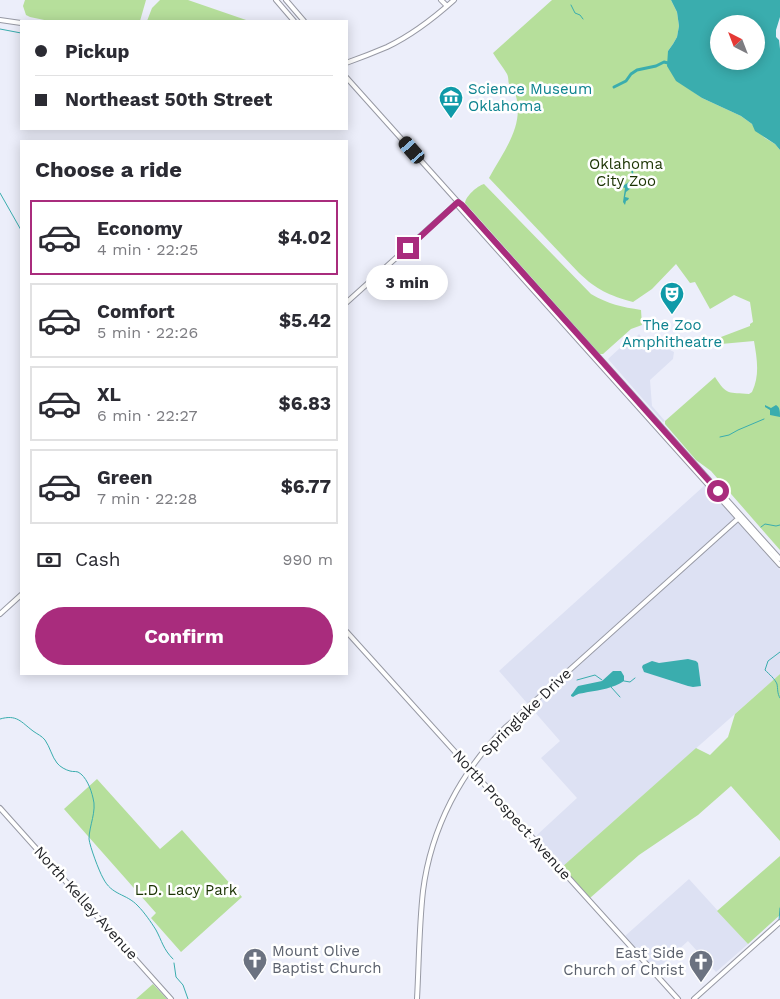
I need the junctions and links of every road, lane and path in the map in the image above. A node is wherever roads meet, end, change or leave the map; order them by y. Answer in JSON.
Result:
{"nodes":[{"id":1,"x":276,"y":0,"type":"edge"},
{"id":2,"x":286,"y":0,"type":"edge"},
{"id":3,"x":441,"y":0,"type":"edge"},
{"id":4,"x":452,"y":1,"type":"edge"},
{"id":5,"x":447,"y":6,"type":"junction"},
{"id":6,"x":0,"y":20,"type":"edge"},
{"id":7,"x":293,"y":20,"type":"edge"},
{"id":8,"x":303,"y":20,"type":"edge"},
{"id":9,"x":20,"y":23,"type":"edge"},
{"id":10,"x":348,"y":62,"type":"edge"},
{"id":11,"x":348,"y":79,"type":"edge"},
{"id":12,"x":458,"y":202,"type":"junction"},
{"id":13,"x":348,"y":301,"type":"edge"},
{"id":14,"x":740,"y":518,"type":"junction"},
{"id":15,"x":780,"y":559,"type":"edge"},
{"id":16,"x":780,"y":565,"type":"edge"},
{"id":17,"x":20,"y":596,"type":"edge"},
{"id":18,"x":0,"y":614,"type":"edge"},
{"id":19,"x":348,"y":633,"type":"edge"},
{"id":20,"x":470,"y":769,"type":"junction"},
{"id":21,"x":0,"y":808,"type":"edge"},
{"id":22,"x":780,"y":922,"type":"edge"},
{"id":23,"x":172,"y":999,"type":"edge"},
{"id":24,"x":417,"y":999,"type":"edge"},
{"id":25,"x":678,"y":999,"type":"edge"},
{"id":26,"x":694,"y":999,"type":"edge"}],
"edges":[{"from":1,"to":7,"type":"street"},
{"from":2,"to":8,"type":"street"},
{"from":3,"to":5,"type":"street"},
{"from":4,"to":5,"type":"street"},
{"from":5,"to":10,"type":"street"},
{"from":6,"to":9,"type":"street"},
{"from":11,"to":12,"type":"street"},
{"from":12,"to":13,"type":"street"},
{"from":12,"to":14,"type":"street"},
{"from":14,"to":15,"type":"street"},
{"from":14,"to":16,"type":"street"},
{"from":14,"to":20,"type":"street","name":"Springlake Drive"},
{"from":17,"to":18,"type":"street"},
{"from":19,"to":20,"type":"street","name":"North Prospect Avenue"},
{"from":20,"to":24,"type":"street","name":"Springlake Drive"},
{"from":20,"to":25,"type":"street","name":"North Prospect Avenue"},
{"from":21,"to":23,"type":"street","name":"North Kelley Avenue"},
{"from":22,"to":26,"type":"street"}]}
